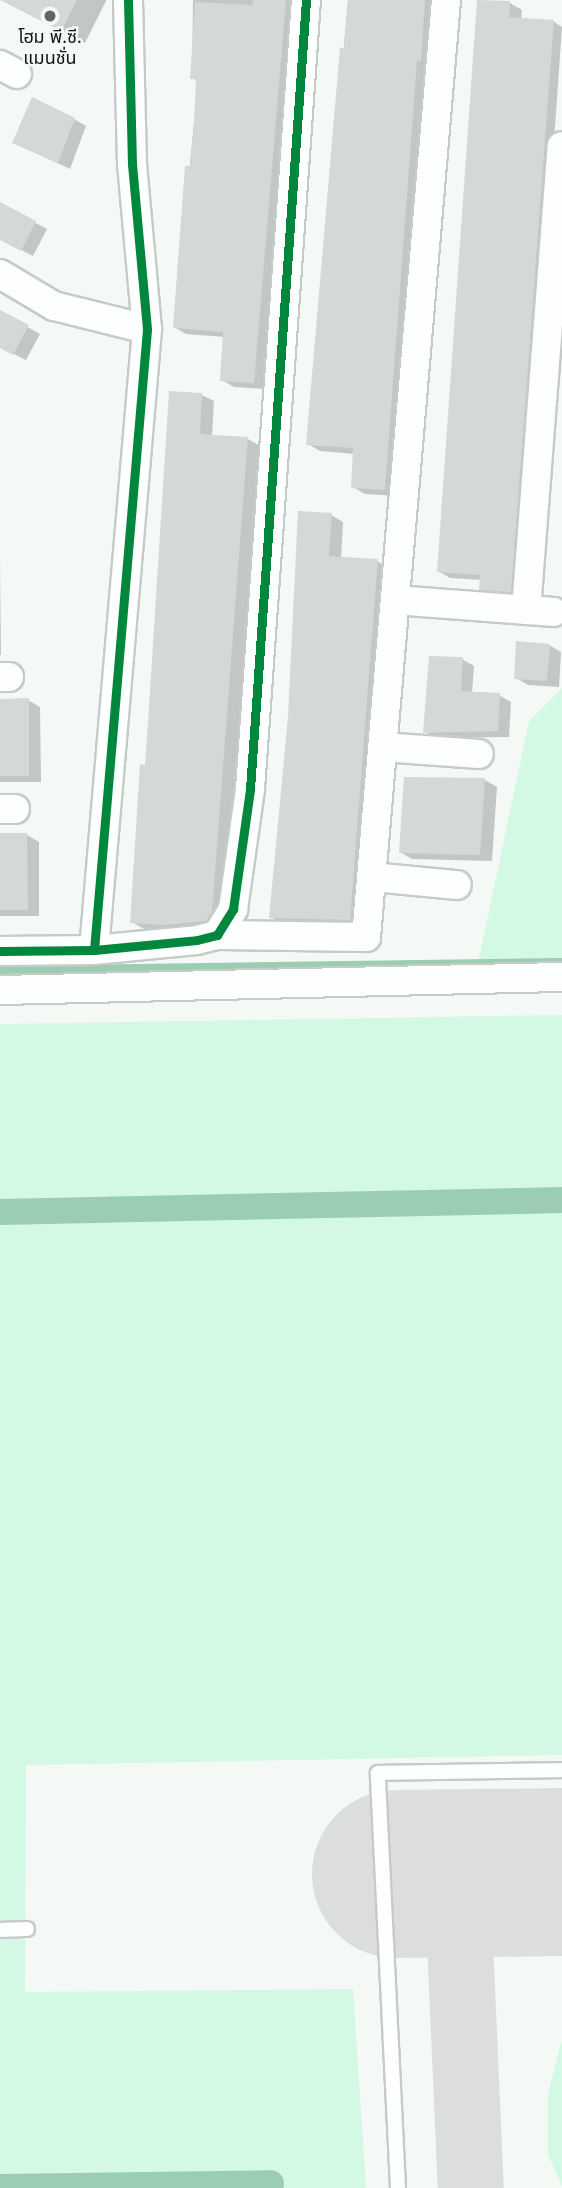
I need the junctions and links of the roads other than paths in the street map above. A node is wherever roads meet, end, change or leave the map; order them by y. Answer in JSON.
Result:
{"nodes":[{"id":1,"x":128,"y":0,"type":"edge"},
{"id":2,"x":306,"y":0,"type":"edge"},
{"id":3,"x":446,"y":0,"type":"edge"},
{"id":4,"x":562,"y":146,"type":"edge"},
{"id":5,"x":0,"y":274,"type":"edge"},
{"id":6,"x":147,"y":329,"type":"junction"},
{"id":7,"x":395,"y":600,"type":"junction"},
{"id":8,"x":526,"y":610,"type":"junction"},
{"id":9,"x":554,"y":612,"type":"dead end"},
{"id":10,"x":383,"y":747,"type":"junction"},
{"id":11,"x":479,"y":754,"type":"dead end"},
{"id":12,"x":372,"y":877,"type":"junction"},
{"id":13,"x":457,"y":884,"type":"dead end"},
{"id":14,"x":217,"y":935,"type":"junction"},
{"id":15,"x":94,"y":950,"type":"junction"},
{"id":16,"x":0,"y":951,"type":"edge"},
{"id":17,"x":562,"y":977,"type":"edge"},
{"id":18,"x":0,"y":990,"type":"edge"},
{"id":19,"x":562,"y":1770,"type":"edge"},
{"id":20,"x":27,"y":1929,"type":"dead end"},
{"id":21,"x":0,"y":1930,"type":"edge"},
{"id":22,"x":398,"y":2188,"type":"edge"}],
"edges":[{"from":1,"to":6,"type":"street"},
{"from":2,"to":14,"type":"street"},
{"from":3,"to":7,"type":"street"},
{"from":4,"to":8,"type":"street"},
{"from":5,"to":6,"type":"street"},
{"from":6,"to":15,"type":"street"},
{"from":7,"to":8,"type":"street"},
{"from":7,"to":10,"type":"street"},
{"from":8,"to":9,"type":"street"},
{"from":10,"to":11,"type":"street"},
{"from":10,"to":12,"type":"street"},
{"from":12,"to":13,"type":"street"},
{"from":12,"to":14,"type":"street"},
{"from":14,"to":15,"type":"street"},
{"from":15,"to":16,"type":"street"},
{"from":17,"to":18,"type":"street"},
{"from":19,"to":22,"type":"lane"},
{"from":20,"to":21,"type":"lane"}]}
